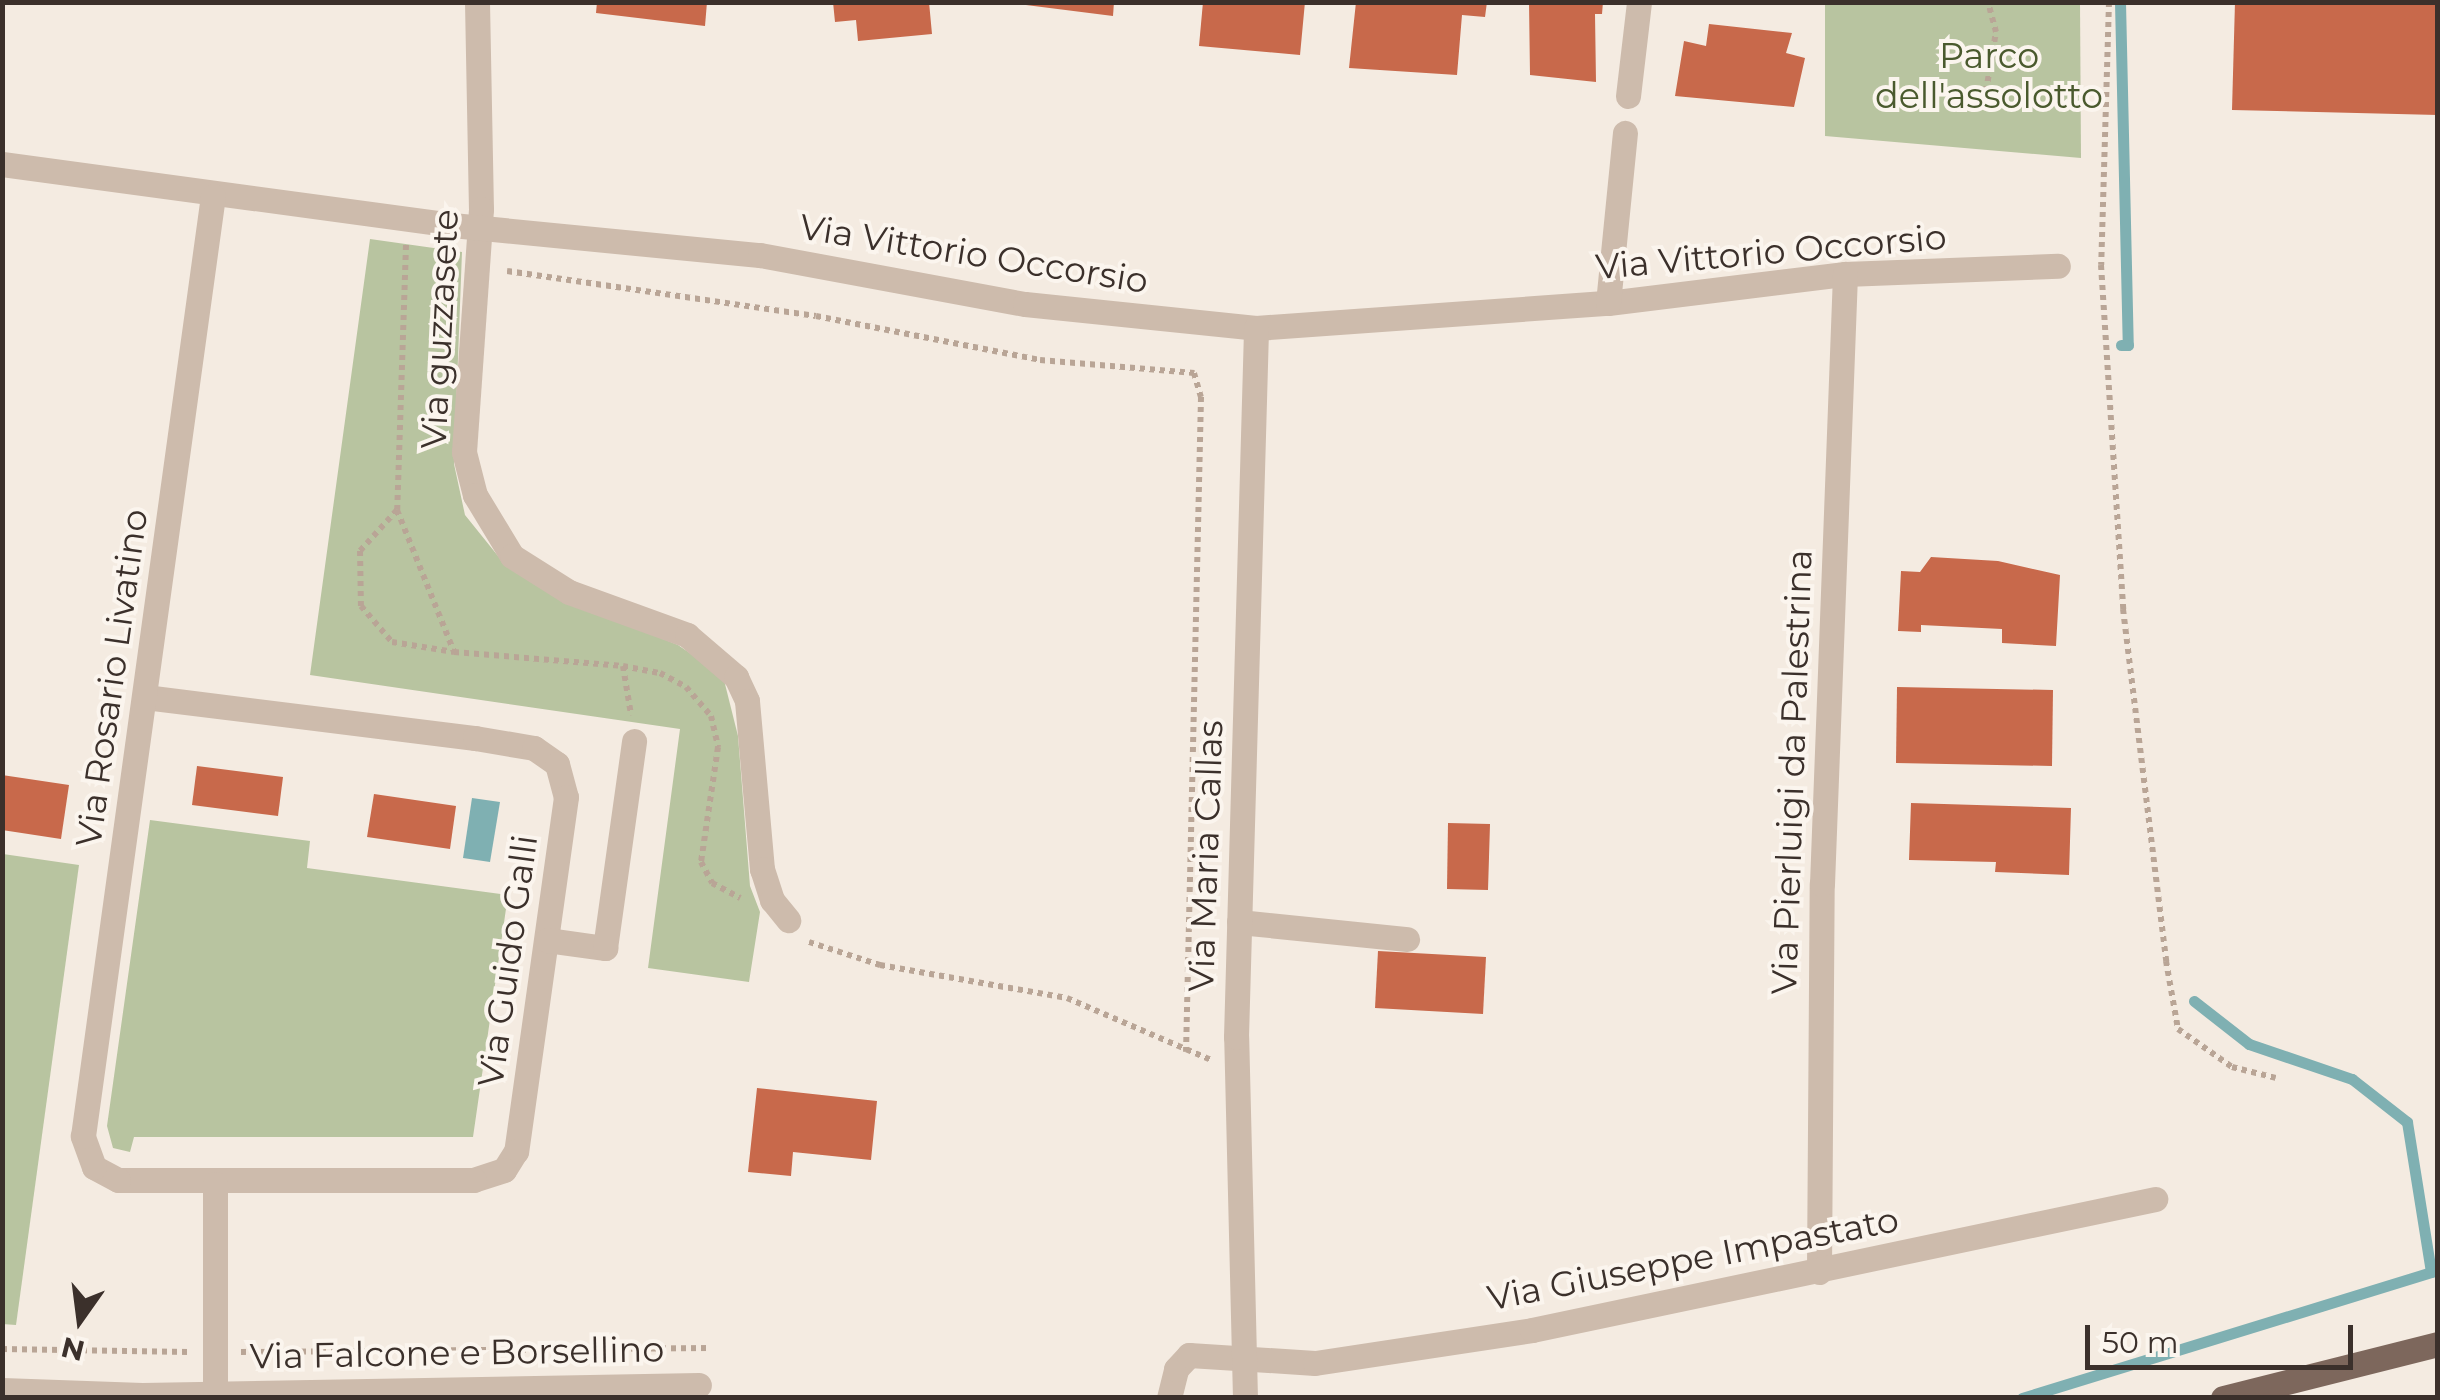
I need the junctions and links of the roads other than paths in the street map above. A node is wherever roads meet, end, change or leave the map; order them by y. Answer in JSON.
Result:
{"nodes":[{"id":1,"x":476,"y":2,"type":"edge"},
{"id":2,"x":1639,"y":2,"type":"edge"},
{"id":3,"x":1628,"y":96,"type":"dead end"},
{"id":4,"x":1625,"y":133,"type":"dead end"},
{"id":5,"x":2,"y":164,"type":"edge"},
{"id":6,"x":213,"y":196,"type":"junction"},
{"id":7,"x":480,"y":236,"type":"junction"},
{"id":8,"x":2058,"y":266,"type":"dead end"},
{"id":9,"x":1844,"y":274,"type":"junction"},
{"id":10,"x":1608,"y":302,"type":"junction"},
{"id":11,"x":1256,"y":328,"type":"junction"},
{"id":12,"x":146,"y":697,"type":"junction"},
{"id":13,"x":634,"y":741,"type":"road end"},
{"id":14,"x":788,"y":920,"type":"road end"},
{"id":15,"x":1239,"y":922,"type":"junction"},
{"id":16,"x":547,"y":940,"type":"junction"},
{"id":17,"x":1407,"y":940,"type":"dead end"},
{"id":18,"x":94,"y":1167,"type":"joint"},
{"id":19,"x":216,"y":1184,"type":"junction"},
{"id":20,"x":2154,"y":1199,"type":"dead end"},
{"id":21,"x":1819,"y":1272,"type":"junction"},
{"id":22,"x":2438,"y":1344,"type":"edge"},
{"id":23,"x":1243,"y":1358,"type":"junction"},
{"id":24,"x":699,"y":1384,"type":"dead end"},
{"id":25,"x":2,"y":1390,"type":"edge"},
{"id":26,"x":215,"y":1392,"type":"junction"},
{"id":27,"x":1241,"y":1394,"type":"edge"},
{"id":28,"x":1169,"y":1398,"type":"edge"},
{"id":29,"x":2223,"y":1398,"type":"edge"}],
"edges":[{"from":1,"to":7,"type":"street","name":"Via guzzasete"},
{"from":2,"to":3,"type":"street"},
{"from":4,"to":10,"type":"street"},
{"from":5,"to":6,"type":"street","name":"Via Vittorio Occorsio"},
{"from":6,"to":7,"type":"street","name":"Via Vittorio Occorsio"},
{"from":6,"to":12,"type":"street","name":"Via Rosario Livatino"},
{"from":7,"to":11,"type":"street","name":"Via Vittorio Occorsio"},
{"from":7,"to":14,"type":"street","name":"Via guzzasete"},
{"from":8,"to":9,"type":"street","name":"Via Vittorio Occorsio"},
{"from":9,"to":10,"type":"street","name":"Via Vittorio Occorsio"},
{"from":9,"to":21,"type":"street","name":"Via Pierluigi da Palestrina"},
{"from":10,"to":11,"type":"street","name":"Via Vittorio Occorsio"},
{"from":11,"to":15,"type":"street","name":"Via Maria Callas"},
{"from":12,"to":16,"type":"street","name":"Via Guido Galli"},
{"from":12,"to":18,"type":"street","name":"Via Rosario Livatino"},
{"from":13,"to":16,"type":"street"},
{"from":15,"to":17,"type":"street"},
{"from":15,"to":23,"type":"street","name":"Via Maria Callas"},
{"from":16,"to":19,"type":"street","name":"Via Guido Galli"},
{"from":18,"to":19,"type":"street","name":"Via Guido Galli"},
{"from":19,"to":26,"type":"street","name":"Via Falcone e Borsellino"},
{"from":20,"to":21,"type":"street","name":"Via Giuseppe Impastato"},
{"from":21,"to":23,"type":"street","name":"Via Giuseppe Impastato"},
{"from":22,"to":29,"type":"main road"},
{"from":23,"to":27,"type":"street","name":"Via Maria Callas"},
{"from":23,"to":28,"type":"street","name":"Via Giuseppe Impastato"},
{"from":24,"to":26,"type":"street","name":"Via Falcone e Borsellino"},
{"from":25,"to":26,"type":"street","name":"Via Falcone e Borsellino"}]}
